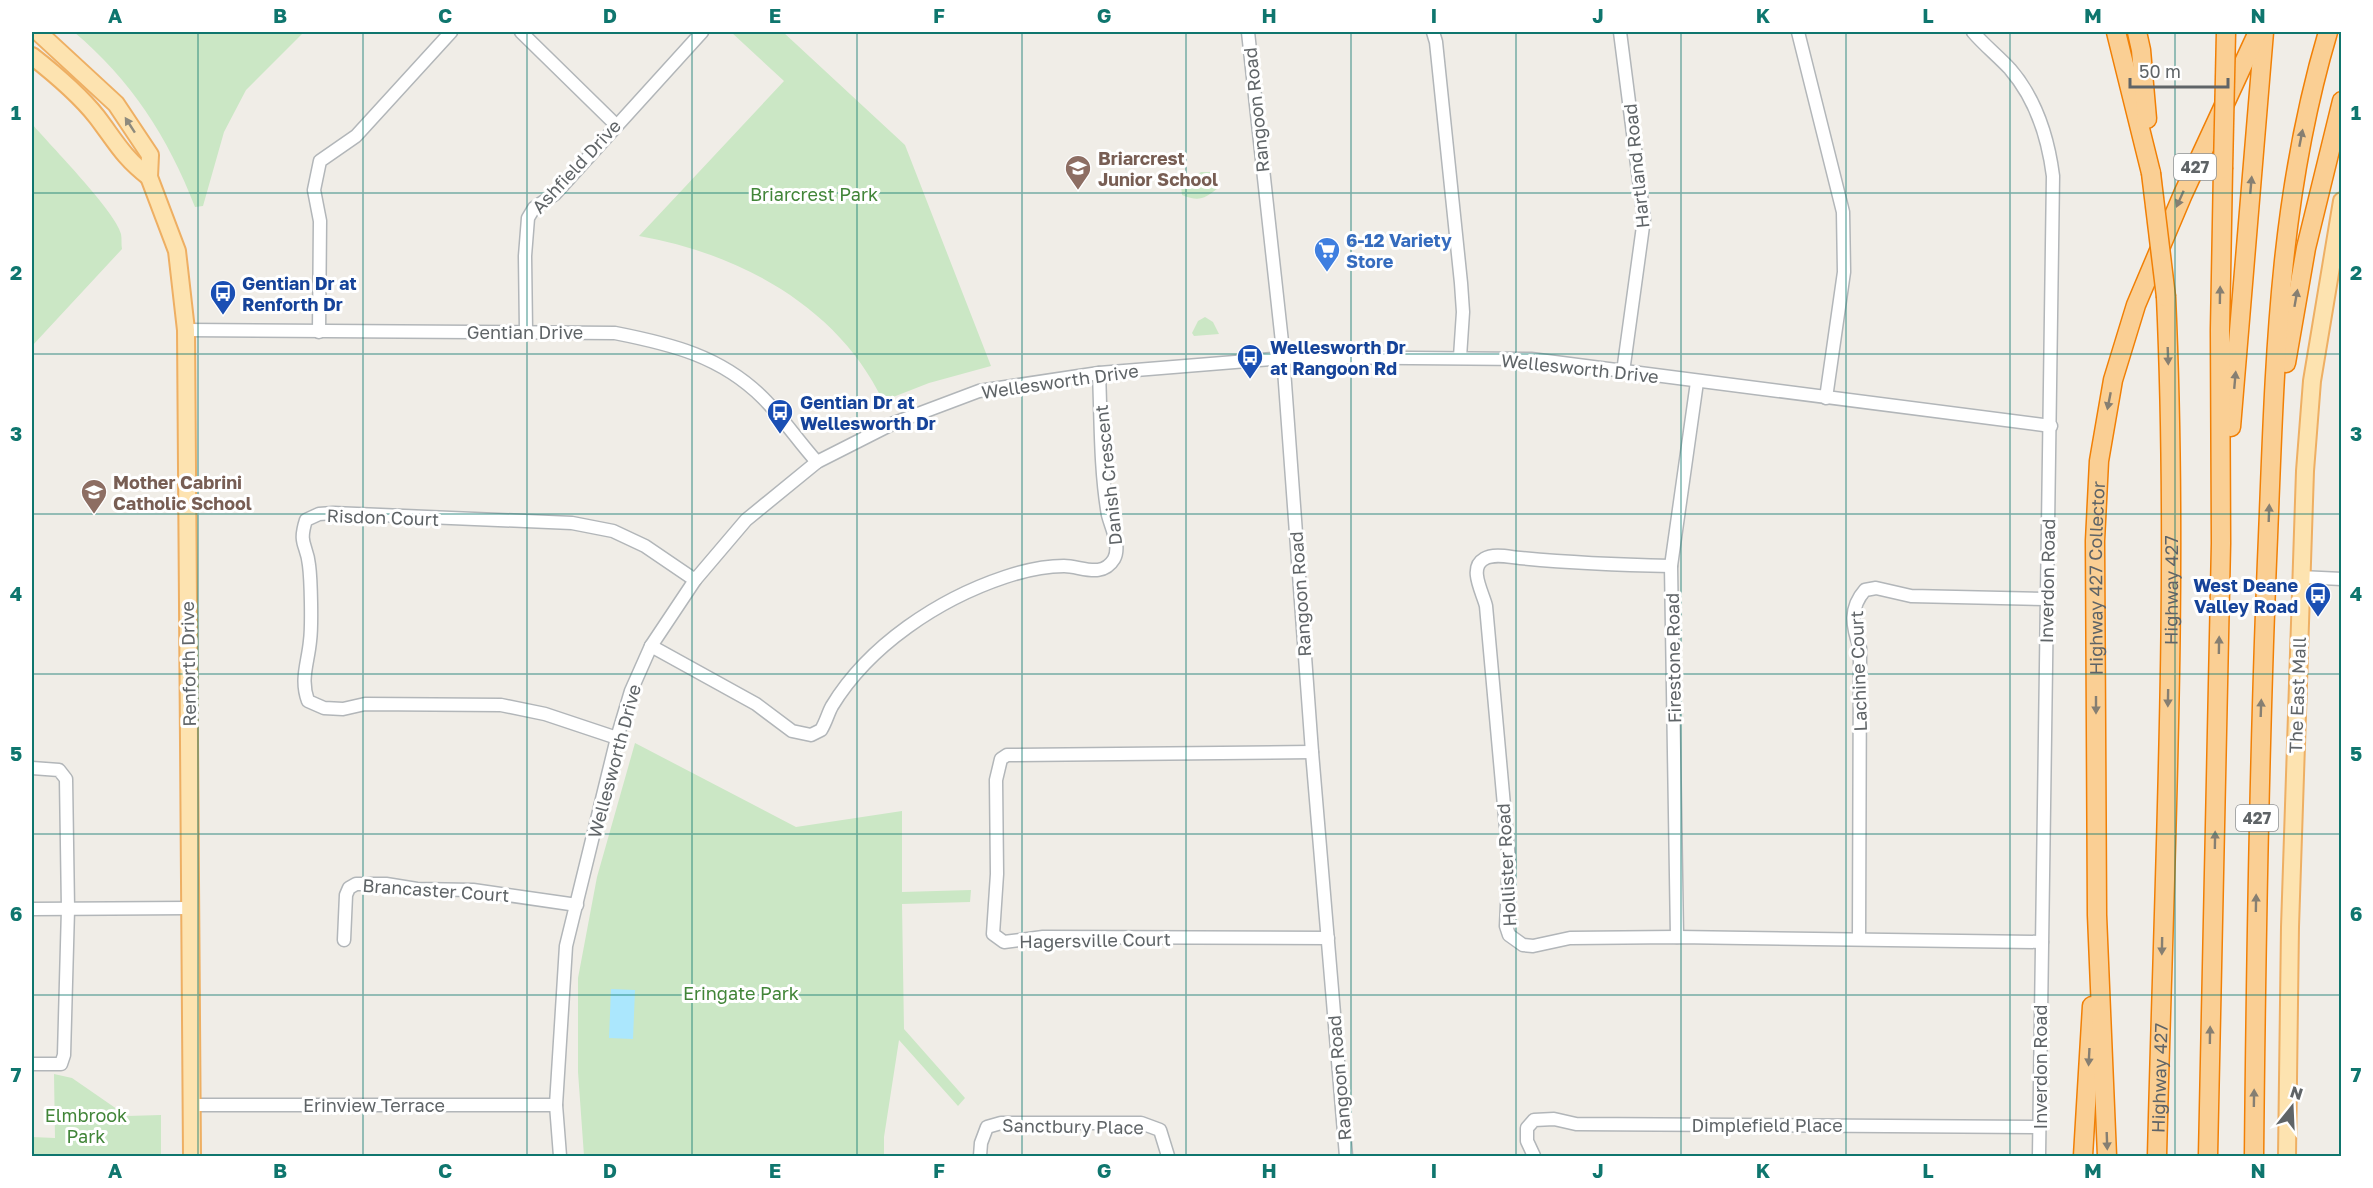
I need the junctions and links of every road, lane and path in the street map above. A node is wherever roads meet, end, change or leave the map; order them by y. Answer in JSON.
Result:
{"nodes":[{"id":1,"x":38,"y":32,"type":"edge"},
{"id":2,"x":451,"y":32,"type":"edge"},
{"id":3,"x":521,"y":32,"type":"edge"},
{"id":4,"x":702,"y":32,"type":"edge"},
{"id":5,"x":1248,"y":32,"type":"edge"},
{"id":6,"x":1432,"y":32,"type":"edge"},
{"id":7,"x":1620,"y":32,"type":"edge"},
{"id":8,"x":1798,"y":32,"type":"edge"},
{"id":9,"x":1973,"y":32,"type":"edge"},
{"id":10,"x":2116,"y":32,"type":"edge"},
{"id":11,"x":2137,"y":32,"type":"edge"},
{"id":12,"x":2226,"y":32,"type":"edge"},
{"id":13,"x":2258,"y":32,"type":"edge"},
{"id":14,"x":2264,"y":32,"type":"edge"},
{"id":15,"x":2328,"y":32,"type":"edge"},
{"id":16,"x":32,"y":56,"type":"edge"},
{"id":17,"x":2342,"y":101,"type":"edge"},
{"id":18,"x":616,"y":124,"type":"junction"},
{"id":19,"x":2151,"y":173,"type":"junction"},
{"id":20,"x":149,"y":177,"type":"junction"},
{"id":21,"x":2342,"y":201,"type":"edge"},
{"id":22,"x":186,"y":330,"type":"junction"},
{"id":23,"x":526,"y":331,"type":"junction"},
{"id":24,"x":319,"y":332,"type":"junction"},
{"id":25,"x":1460,"y":357,"type":"junction"},
{"id":26,"x":1284,"y":359,"type":"junction"},
{"id":27,"x":1623,"y":372,"type":"junction"},
{"id":28,"x":1099,"y":373,"type":"junction"},
{"id":29,"x":1697,"y":382,"type":"junction"},
{"id":30,"x":1826,"y":398,"type":"junction"},
{"id":31,"x":2051,"y":426,"type":"junction"},
{"id":32,"x":817,"y":462,"type":"junction"},
{"id":33,"x":2270,"y":480,"type":"junction"},
{"id":34,"x":2221,"y":543,"type":"junction"},
{"id":35,"x":1671,"y":566,"type":"junction"},
{"id":36,"x":2300,"y":577,"type":"junction"},
{"id":37,"x":2342,"y":579,"type":"edge"},
{"id":38,"x":695,"y":580,"type":"junction"},
{"id":39,"x":2046,"y":599,"type":"junction"},
{"id":40,"x":651,"y":646,"type":"junction"},
{"id":41,"x":617,"y":738,"type":"junction"},
{"id":42,"x":1312,"y":752,"type":"junction"},
{"id":43,"x":32,"y":768,"type":"edge"},
{"id":44,"x":577,"y":905,"type":"junction"},
{"id":45,"x":190,"y":908,"type":"junction"},
{"id":46,"x":32,"y":909,"type":"edge"},
{"id":47,"x":68,"y":909,"type":"junction"},
{"id":48,"x":2097,"y":915,"type":"junction"},
{"id":49,"x":1677,"y":937,"type":"junction"},
{"id":50,"x":1328,"y":938,"type":"junction"},
{"id":51,"x":1859,"y":939,"type":"junction"},
{"id":52,"x":344,"y":940,"type":"dead end"},
{"id":53,"x":2042,"y":942,"type":"junction"},
{"id":54,"x":32,"y":1064,"type":"edge"},
{"id":55,"x":192,"y":1105,"type":"junction"},
{"id":56,"x":556,"y":1105,"type":"junction"},
{"id":57,"x":2040,"y":1127,"type":"junction"},
{"id":58,"x":192,"y":1156,"type":"edge"},
{"id":59,"x":560,"y":1156,"type":"edge"},
{"id":60,"x":980,"y":1156,"type":"edge"},
{"id":61,"x":1168,"y":1156,"type":"edge"},
{"id":62,"x":1346,"y":1156,"type":"edge"},
{"id":63,"x":1534,"y":1156,"type":"edge"},
{"id":64,"x":2039,"y":1156,"type":"edge"},
{"id":65,"x":2083,"y":1156,"type":"edge"},
{"id":66,"x":2107,"y":1156,"type":"edge"},
{"id":67,"x":2157,"y":1156,"type":"edge"},
{"id":68,"x":2208,"y":1156,"type":"edge"},
{"id":69,"x":2254,"y":1156,"type":"edge"},
{"id":70,"x":2287,"y":1156,"type":"edge"}],
"edges":[{"from":20,"to":1,"type":"main road","name":"Renforth Drive","one_way":true},
{"from":2,"to":24,"type":"street"},
{"from":3,"to":18,"type":"street"},
{"from":4,"to":18,"type":"street","name":"Ashfield Drive"},
{"from":5,"to":26,"type":"street","name":"Rangoon Road"},
{"from":6,"to":25,"type":"street"},
{"from":7,"to":27,"type":"street","name":"Hartland Road"},
{"from":8,"to":30,"type":"street"},
{"from":9,"to":31,"type":"street","name":"Inverdon Road"},
{"from":10,"to":19,"type":"highway","name":"Highway 427","number":"427"},
{"from":11,"to":19,"type":"highway"},
{"from":34,"to":12,"type":"highway","number":"427","one_way":true,"bridge":true},
{"from":13,"to":48,"type":"highway","name":"Highway 427 Collector","number":"427","one_way":true},
{"from":34,"to":14,"type":"highway","one_way":true},
{"from":33,"to":15,"type":"highway","number":"427","one_way":true},
{"from":16,"to":20,"type":"main road","name":"Renforth Drive"},
{"from":33,"to":17,"type":"highway","one_way":true},
{"from":18,"to":23,"type":"street","name":"Ashfield Drive"},
{"from":19,"to":67,"type":"highway","name":"Highway 427","number":"427","one_way":true,"bridge":true},
{"from":20,"to":22,"type":"main road","name":"Renforth Drive"},
{"from":21,"to":36,"type":"main road","name":"The East Mall"},
{"from":22,"to":24,"type":"street","name":"Gentian Drive"},
{"from":22,"to":45,"type":"main road","name":"Renforth Drive"},
{"from":23,"to":24,"type":"street","name":"Gentian Drive"},
{"from":23,"to":32,"type":"street","name":"Gentian Drive"},
{"from":25,"to":26,"type":"street","name":"Wellesworth Drive"},
{"from":25,"to":27,"type":"street","name":"Wellesworth Drive"},
{"from":26,"to":28,"type":"street","name":"Wellesworth Drive"},
{"from":26,"to":42,"type":"street","name":"Rangoon Road"},
{"from":27,"to":29,"type":"street","name":"Wellesworth Drive"},
{"from":28,"to":32,"type":"street","name":"Wellesworth Drive"},
{"from":28,"to":40,"type":"street","name":"Danish Crescent"},
{"from":29,"to":30,"type":"street","name":"Wellesworth Drive"},
{"from":29,"to":35,"type":"street","name":"Firestone Road"},
{"from":30,"to":31,"type":"street","name":"Wellesworth Drive"},
{"from":31,"to":39,"type":"street","name":"Inverdon Road"},
{"from":32,"to":38,"type":"street","name":"Wellesworth Drive"},
{"from":69,"to":33,"type":"highway","number":"427","one_way":true},
{"from":68,"to":34,"type":"highway","number":"427","one_way":true},
{"from":35,"to":49,"type":"street","name":"Firestone Road"},
{"from":35,"to":49,"type":"street","name":"Hollister Road"},
{"from":36,"to":37,"type":"street"},
{"from":36,"to":70,"type":"main road","name":"The East Mall"},
{"from":38,"to":40,"type":"street","name":"Wellesworth Drive"},
{"from":38,"to":41,"type":"street","name":"Risdon Court"},
{"from":39,"to":51,"type":"street","name":"Lachine Court"},
{"from":39,"to":53,"type":"street","name":"Inverdon Road"},
{"from":40,"to":41,"type":"street","name":"Wellesworth Drive"},
{"from":41,"to":44,"type":"street","name":"Wellesworth Drive"},
{"from":42,"to":50,"type":"street","name":"Rangoon Road"},
{"from":42,"to":50,"type":"street","name":"Hagersville Court"},
{"from":43,"to":47,"type":"street"},
{"from":44,"to":52,"type":"street","name":"Brancaster Court"},
{"from":44,"to":56,"type":"street","name":"Wellesworth Drive"},
{"from":45,"to":47,"type":"street"},
{"from":45,"to":55,"type":"main road","name":"Renforth Drive"},
{"from":46,"to":47,"type":"street"},
{"from":47,"to":54,"type":"street"},
{"from":48,"to":65,"type":"highway","one_way":true},
{"from":48,"to":66,"type":"highway","name":"Highway 427 Collector","number":"427","one_way":true},
{"from":49,"to":51,"type":"street","name":"Hollister Road"},
{"from":50,"to":62,"type":"street","name":"Rangoon Road"},
{"from":51,"to":53,"type":"street","name":"Hollister Road"},
{"from":53,"to":57,"type":"street","name":"Inverdon Road"},
{"from":55,"to":56,"type":"street","name":"Erinview Terrace"},
{"from":55,"to":58,"type":"main road","name":"Renforth Drive"},
{"from":56,"to":59,"type":"street","name":"Wellesworth Drive"},
{"from":57,"to":63,"type":"street","name":"Dimplefield Place"},
{"from":57,"to":64,"type":"street","name":"Inverdon Road"},
{"from":60,"to":61,"type":"street","name":"Sanctbury Place"}]}
